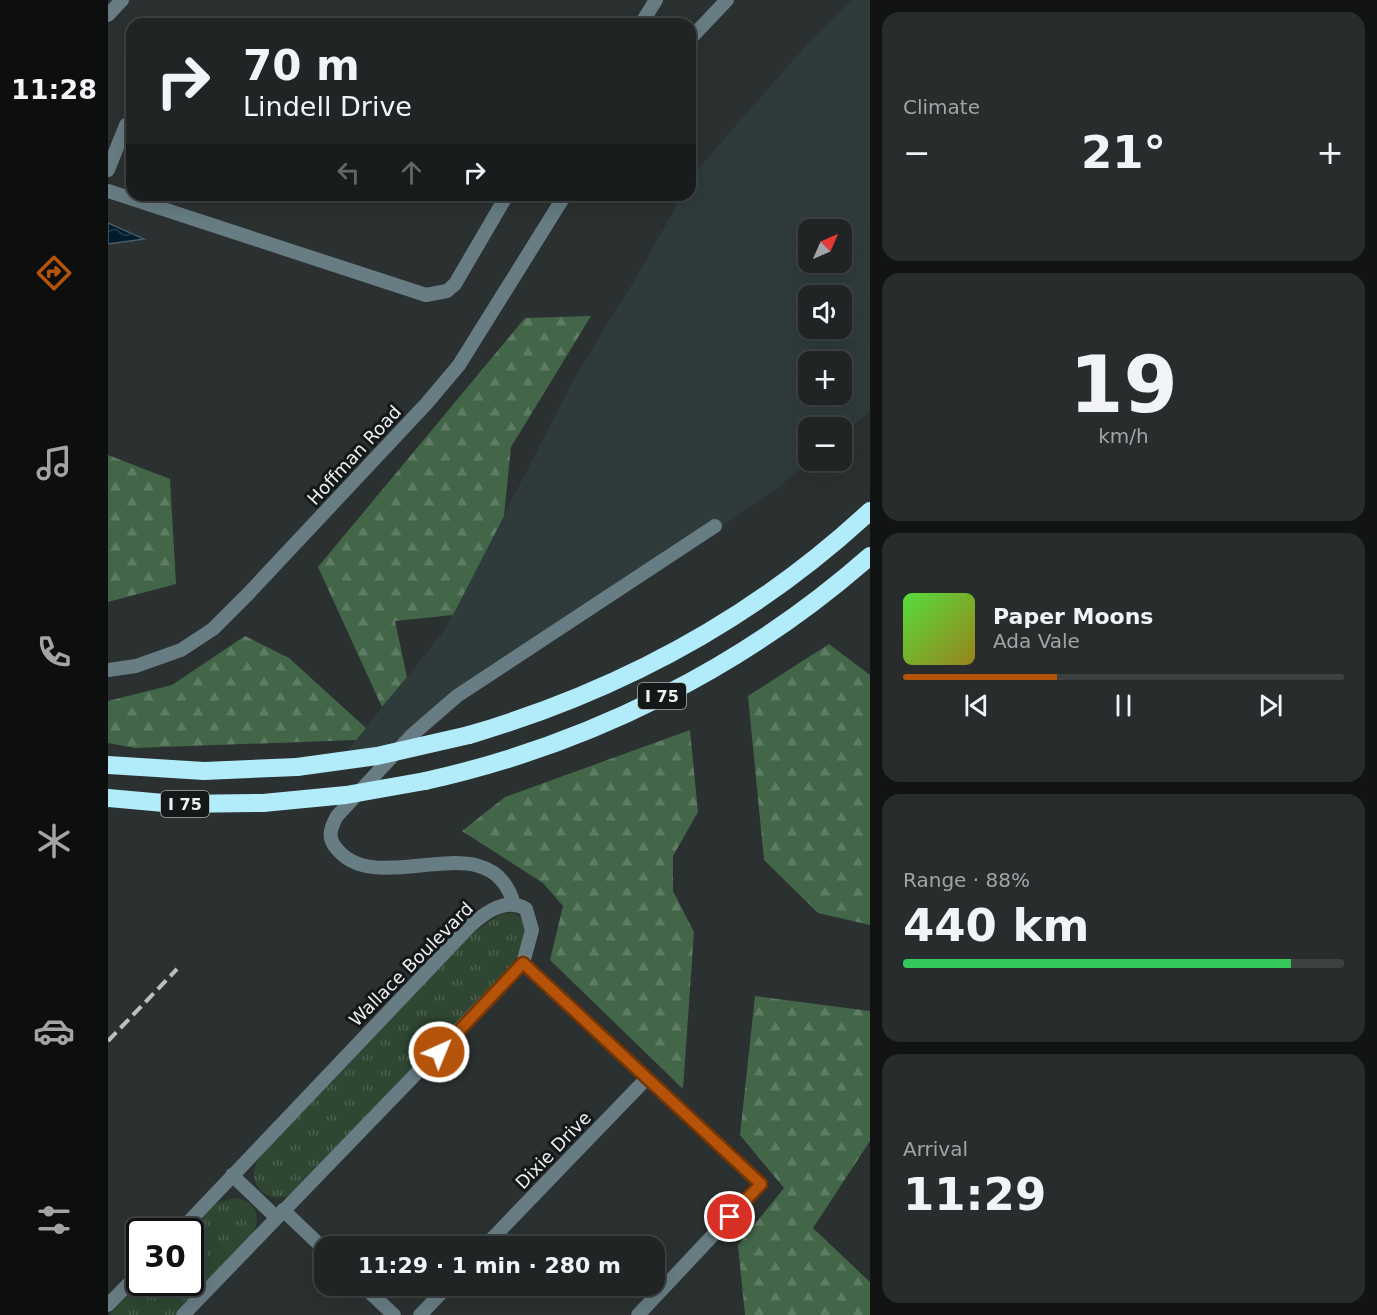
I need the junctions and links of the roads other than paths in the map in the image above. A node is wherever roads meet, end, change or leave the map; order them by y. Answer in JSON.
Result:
{"nodes":[{"id":1,"x":122,"y":0,"type":"edge"},
{"id":2,"x":656,"y":0,"type":"edge"},
{"id":3,"x":727,"y":0,"type":"edge"},
{"id":4,"x":108,"y":15,"type":"edge"},
{"id":5,"x":645,"y":18,"type":"edge"},
{"id":6,"x":696,"y":33,"type":"edge"},
{"id":7,"x":126,"y":125,"type":"dead end"},
{"id":8,"x":108,"y":170,"type":"edge"},
{"id":9,"x":108,"y":191,"type":"edge"},
{"id":10,"x":126,"y":197,"type":"edge"},
{"id":11,"x":139,"y":201,"type":"edge"},
{"id":12,"x":503,"y":201,"type":"edge"},
{"id":13,"x":562,"y":201,"type":"edge"},
{"id":14,"x":870,"y":511,"type":"edge"},
{"id":15,"x":716,"y":526,"type":"dead end"},
{"id":16,"x":870,"y":556,"type":"edge"},
{"id":17,"x":108,"y":670,"type":"edge"},
{"id":18,"x":108,"y":765,"type":"edge"},
{"id":19,"x":108,"y":798,"type":"edge"},
{"id":20,"x":514,"y":905,"type":"junction"},
{"id":21,"x":523,"y":963,"type":"junction"},
{"id":22,"x":646,"y":1078,"type":"junction"},
{"id":23,"x":232,"y":1175,"type":"junction"},
{"id":24,"x":280,"y":1214,"type":"junction"},
{"id":25,"x":192,"y":1218,"type":"edge"},
{"id":26,"x":495,"y":1236,"type":"edge"},
{"id":27,"x":314,"y":1241,"type":"edge"},
{"id":28,"x":126,"y":1286,"type":"edge"},
{"id":29,"x":374,"y":1296,"type":"edge"},
{"id":30,"x":438,"y":1296,"type":"edge"},
{"id":31,"x":108,"y":1305,"type":"edge"},
{"id":32,"x":183,"y":1315,"type":"edge"},
{"id":33,"x":394,"y":1315,"type":"edge"},
{"id":34,"x":420,"y":1315,"type":"edge"},
{"id":35,"x":638,"y":1315,"type":"edge"}],
"edges":[{"from":1,"to":4,"type":"street"},
{"from":2,"to":5,"type":"street"},
{"from":3,"to":6,"type":"street"},
{"from":7,"to":8,"type":"street"},
{"from":9,"to":10,"type":"street"},
{"from":11,"to":12,"type":"street"},
{"from":13,"to":17,"type":"street","name":"Hoffman Road"},
{"from":14,"to":18,"type":"highway","number":"I 75","bridge":true},
{"from":15,"to":20,"type":"street"},
{"from":16,"to":19,"type":"highway","number":"I 75","bridge":true},
{"from":20,"to":21,"type":"street"},
{"from":20,"to":23,"type":"street","name":"Wallace Boulevard"},
{"from":21,"to":22,"type":"street"},
{"from":21,"to":24,"type":"street"},
{"from":22,"to":26,"type":"street","name":"Dixie Drive"},
{"from":22,"to":35,"type":"street"},
{"from":23,"to":24,"type":"street"},
{"from":23,"to":25,"type":"street","name":"Wallace Boulevard"},
{"from":24,"to":27,"type":"street"},
{"from":24,"to":32,"type":"street"},
{"from":28,"to":31,"type":"street"},
{"from":29,"to":33,"type":"street"},
{"from":30,"to":34,"type":"street"}]}
